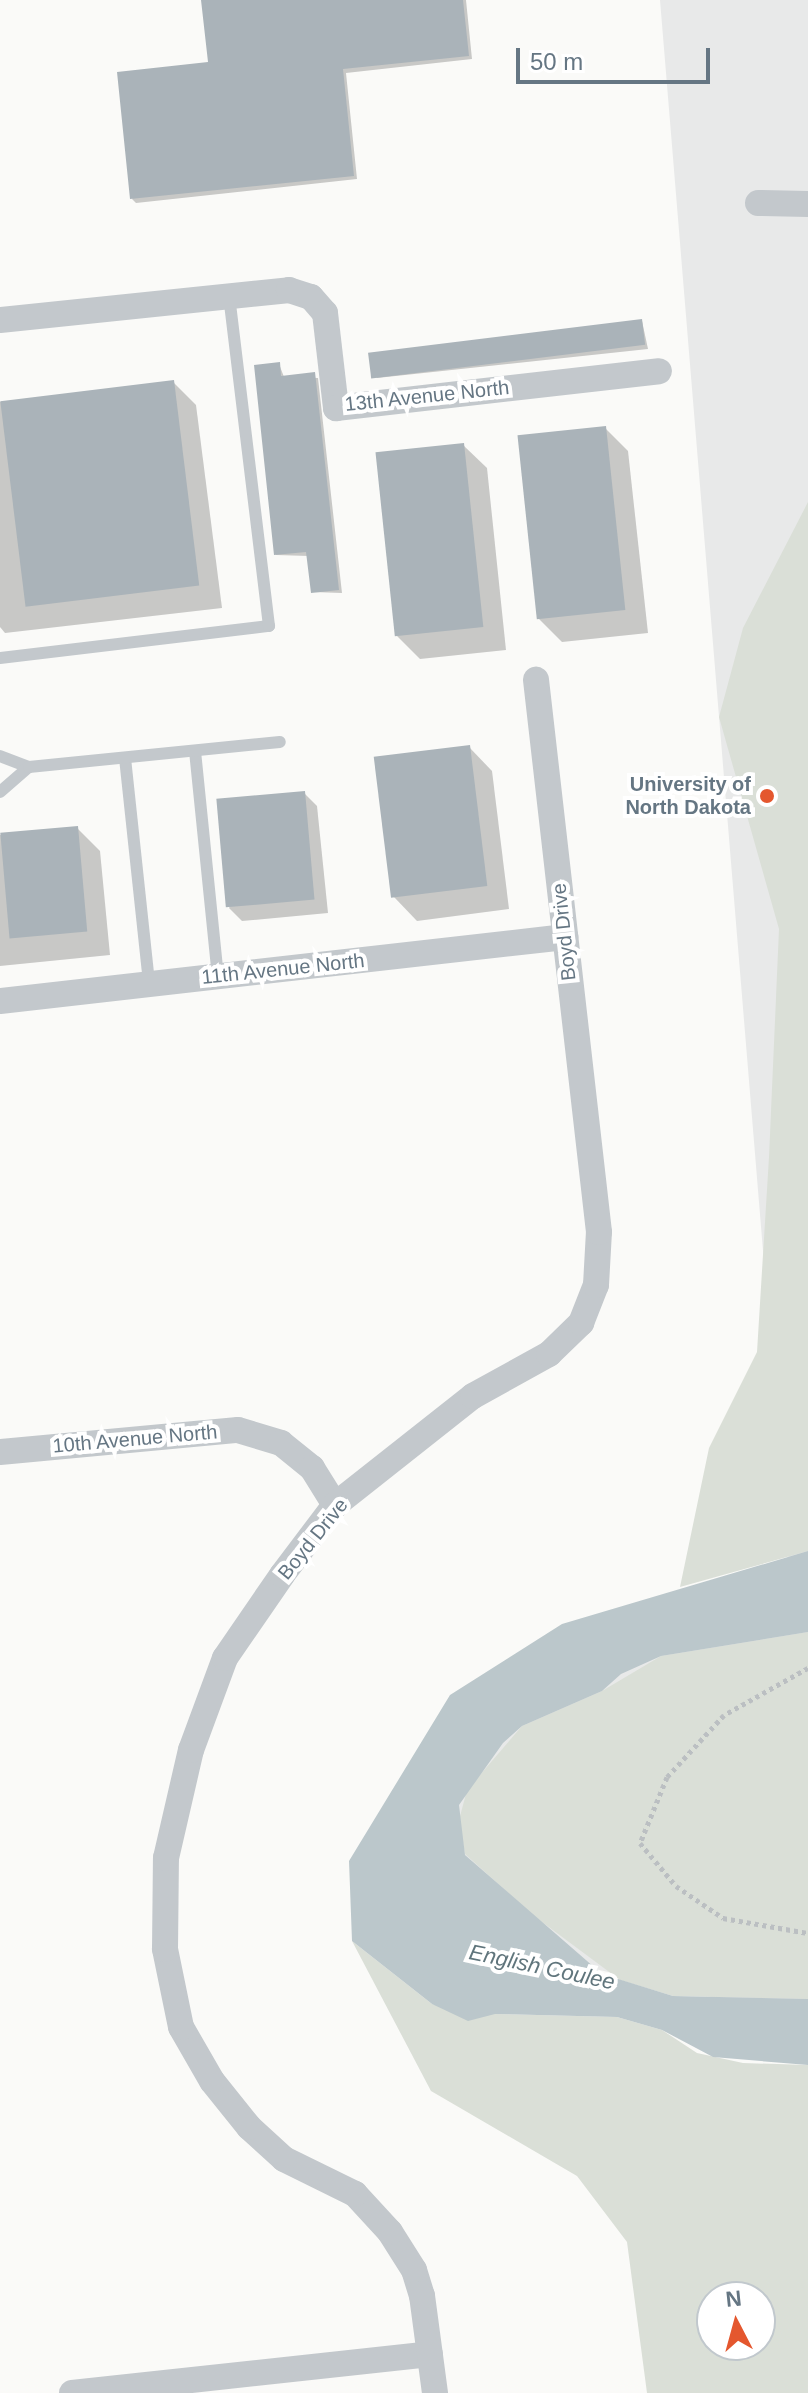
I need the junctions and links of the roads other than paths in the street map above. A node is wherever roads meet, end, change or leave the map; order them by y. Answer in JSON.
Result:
{"nodes":[{"id":1,"x":758,"y":203,"type":"dead end"},
{"id":2,"x":808,"y":204,"type":"edge"},
{"id":3,"x":229,"y":296,"type":"junction"},
{"id":4,"x":0,"y":320,"type":"edge"},
{"id":5,"x":659,"y":371,"type":"dead end"},
{"id":6,"x":0,"y":658,"type":"edge"},
{"id":7,"x":536,"y":680,"type":"dead end"},
{"id":8,"x":280,"y":742,"type":"dead end"},
{"id":9,"x":195,"y":751,"type":"junction"},
{"id":10,"x":0,"y":756,"type":"edge"},
{"id":11,"x":125,"y":758,"type":"junction"},
{"id":12,"x":29,"y":767,"type":"junction"},
{"id":13,"x":0,"y":792,"type":"edge"},
{"id":14,"x":565,"y":937,"type":"junction"},
{"id":15,"x":218,"y":976,"type":"junction"},
{"id":16,"x":149,"y":984,"type":"junction"},
{"id":17,"x":0,"y":1001,"type":"edge"},
{"id":18,"x":0,"y":1452,"type":"edge"},
{"id":19,"x":335,"y":1505,"type":"junction"},
{"id":20,"x":430,"y":2354,"type":"junction"},
{"id":21,"x":72,"y":2393,"type":"edge"},
{"id":22,"x":435,"y":2393,"type":"edge"}],
"edges":[{"from":1,"to":2,"type":"street"},
{"from":3,"to":4,"type":"street","name":"13th Avenue North"},
{"from":3,"to":5,"type":"street","name":"13th Avenue North"},
{"from":3,"to":6,"type":"lane"},
{"from":7,"to":14,"type":"street","name":"Boyd Drive"},
{"from":8,"to":9,"type":"lane"},
{"from":9,"to":11,"type":"lane"},
{"from":9,"to":15,"type":"lane"},
{"from":10,"to":12,"type":"lane"},
{"from":11,"to":12,"type":"lane"},
{"from":11,"to":16,"type":"lane"},
{"from":12,"to":13,"type":"lane"},
{"from":14,"to":15,"type":"street","name":"11th Avenue North"},
{"from":14,"to":19,"type":"street","name":"Boyd Drive"},
{"from":15,"to":16,"type":"street","name":"11th Avenue North"},
{"from":16,"to":17,"type":"street","name":"11th Avenue North"},
{"from":18,"to":19,"type":"street","name":"10th Avenue North"},
{"from":19,"to":20,"type":"street","name":"Boyd Drive"},
{"from":20,"to":21,"type":"street"},
{"from":20,"to":22,"type":"street","name":"Boyd Drive"}]}
